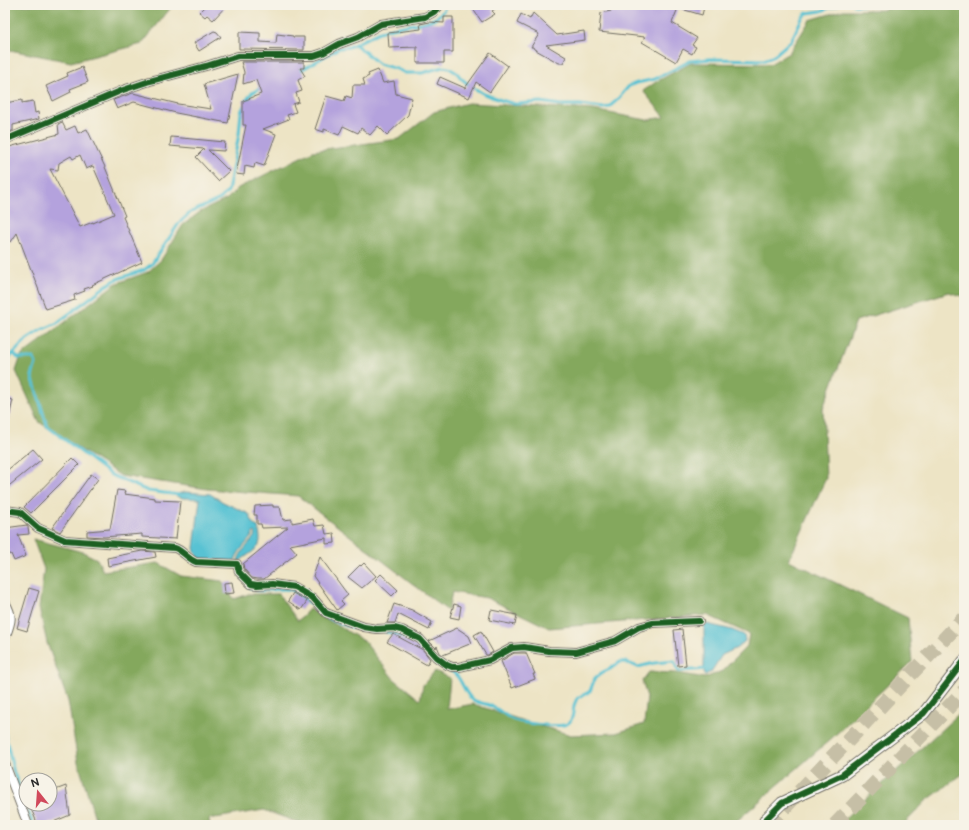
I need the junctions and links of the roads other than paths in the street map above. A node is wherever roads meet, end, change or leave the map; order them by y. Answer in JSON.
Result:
{"nodes":[{"id":1,"x":440,"y":5,"type":"edge"},
{"id":2,"x":5,"y":140,"type":"edge"},
{"id":3,"x":5,"y":510,"type":"edge"},
{"id":4,"x":5,"y":602,"type":"edge"},
{"id":5,"x":699,"y":621,"type":"dead end"},
{"id":6,"x":5,"y":638,"type":"edge"},
{"id":7,"x":964,"y":662,"type":"edge"},
{"id":8,"x":5,"y":764,"type":"edge"},
{"id":9,"x":28,"y":825,"type":"edge"},
{"id":10,"x":763,"y":825,"type":"edge"}],
"edges":[{"from":1,"to":2,"type":"street"},
{"from":3,"to":5,"type":"street"},
{"from":4,"to":6,"type":"street"},
{"from":7,"to":10,"type":"street"},
{"from":8,"to":9,"type":"street"}]}
